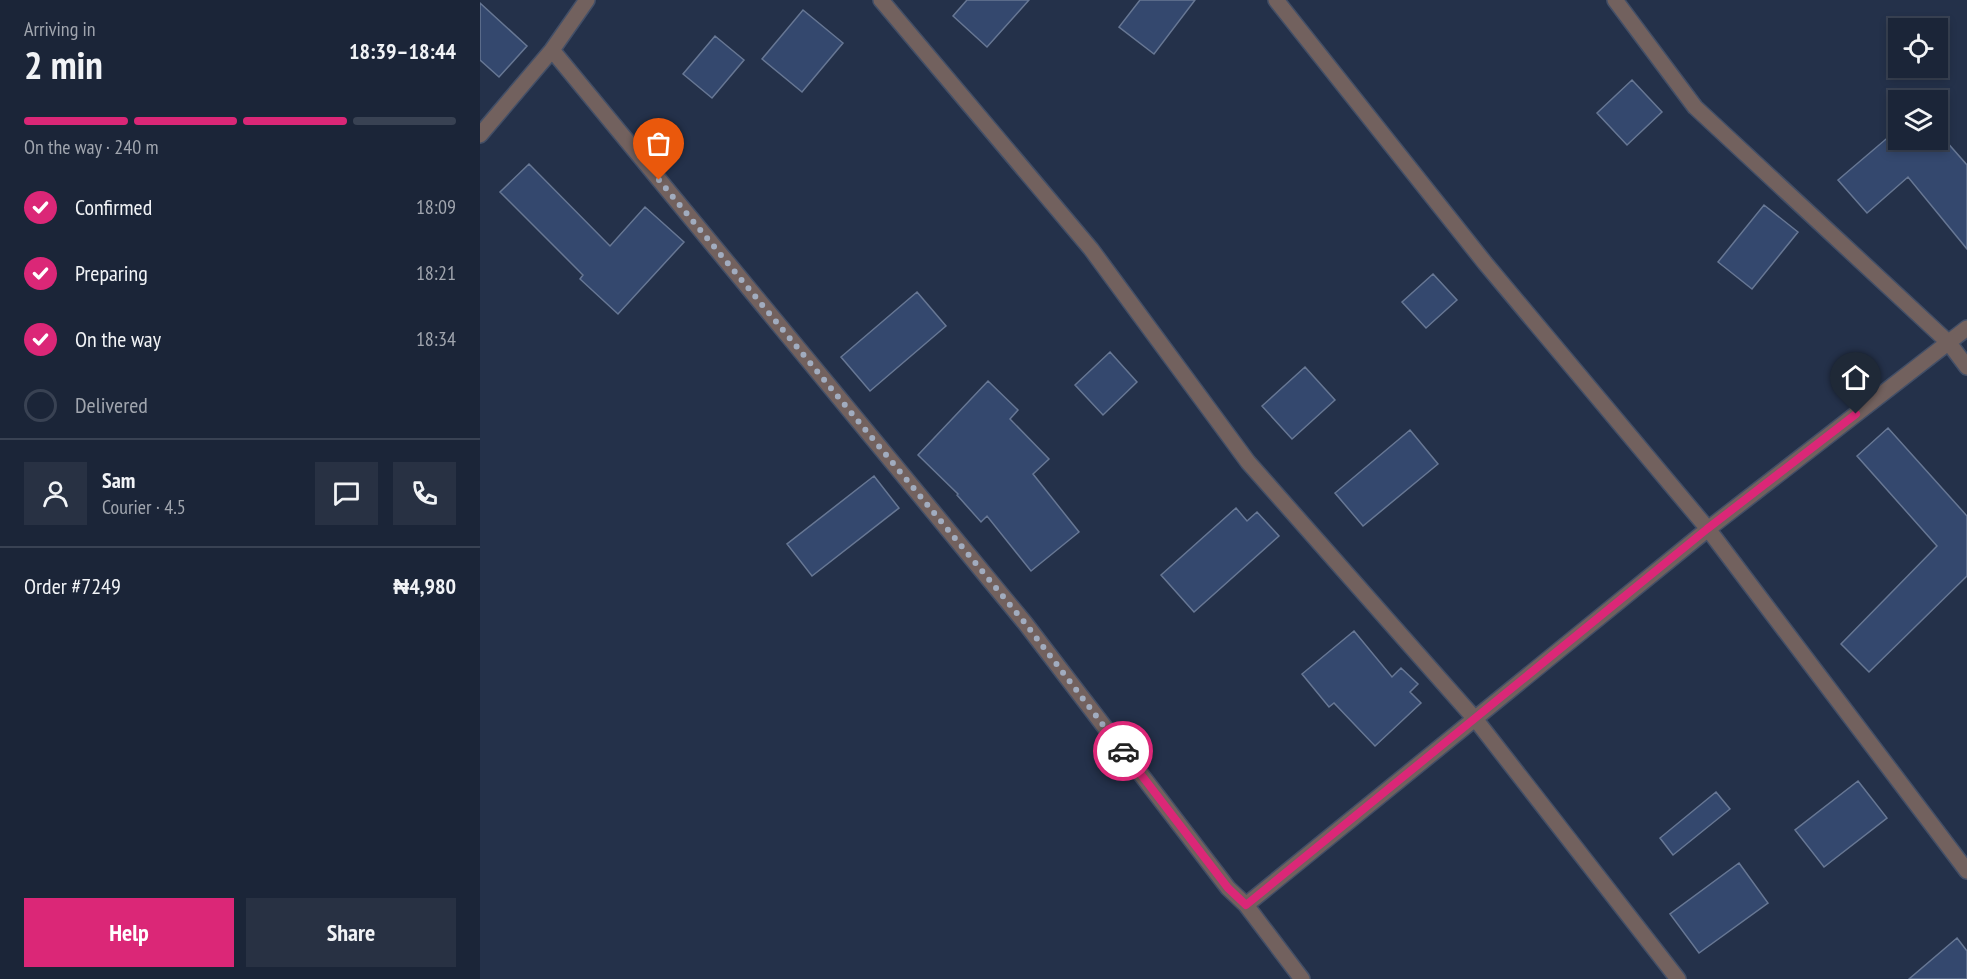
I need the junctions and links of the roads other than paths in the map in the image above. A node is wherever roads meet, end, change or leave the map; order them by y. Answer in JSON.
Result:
{"nodes":[{"id":1,"x":587,"y":0,"type":"edge"},
{"id":2,"x":881,"y":0,"type":"edge"},
{"id":3,"x":1276,"y":0,"type":"edge"},
{"id":4,"x":1615,"y":0,"type":"edge"},
{"id":5,"x":552,"y":50,"type":"junction"},
{"id":6,"x":480,"y":135,"type":"edge"},
{"id":7,"x":1967,"y":328,"type":"edge"},
{"id":8,"x":1949,"y":343,"type":"junction"},
{"id":9,"x":1967,"y":367,"type":"edge"},
{"id":10,"x":1707,"y":529,"type":"junction"},
{"id":11,"x":1476,"y":720,"type":"junction"},
{"id":12,"x":1967,"y":871,"type":"edge"},
{"id":13,"x":1246,"y":905,"type":"junction"},
{"id":14,"x":1302,"y":979,"type":"edge"},
{"id":15,"x":1677,"y":979,"type":"edge"}],
"edges":[{"from":1,"to":5,"type":"street"},
{"from":2,"to":11,"type":"street"},
{"from":3,"to":10,"type":"street"},
{"from":4,"to":8,"type":"street"},
{"from":5,"to":6,"type":"street"},
{"from":5,"to":13,"type":"street"},
{"from":7,"to":8,"type":"street"},
{"from":8,"to":9,"type":"street"},
{"from":8,"to":10,"type":"street"},
{"from":10,"to":11,"type":"street"},
{"from":10,"to":12,"type":"street"},
{"from":11,"to":13,"type":"street"},
{"from":11,"to":15,"type":"street"},
{"from":13,"to":14,"type":"street"}]}
